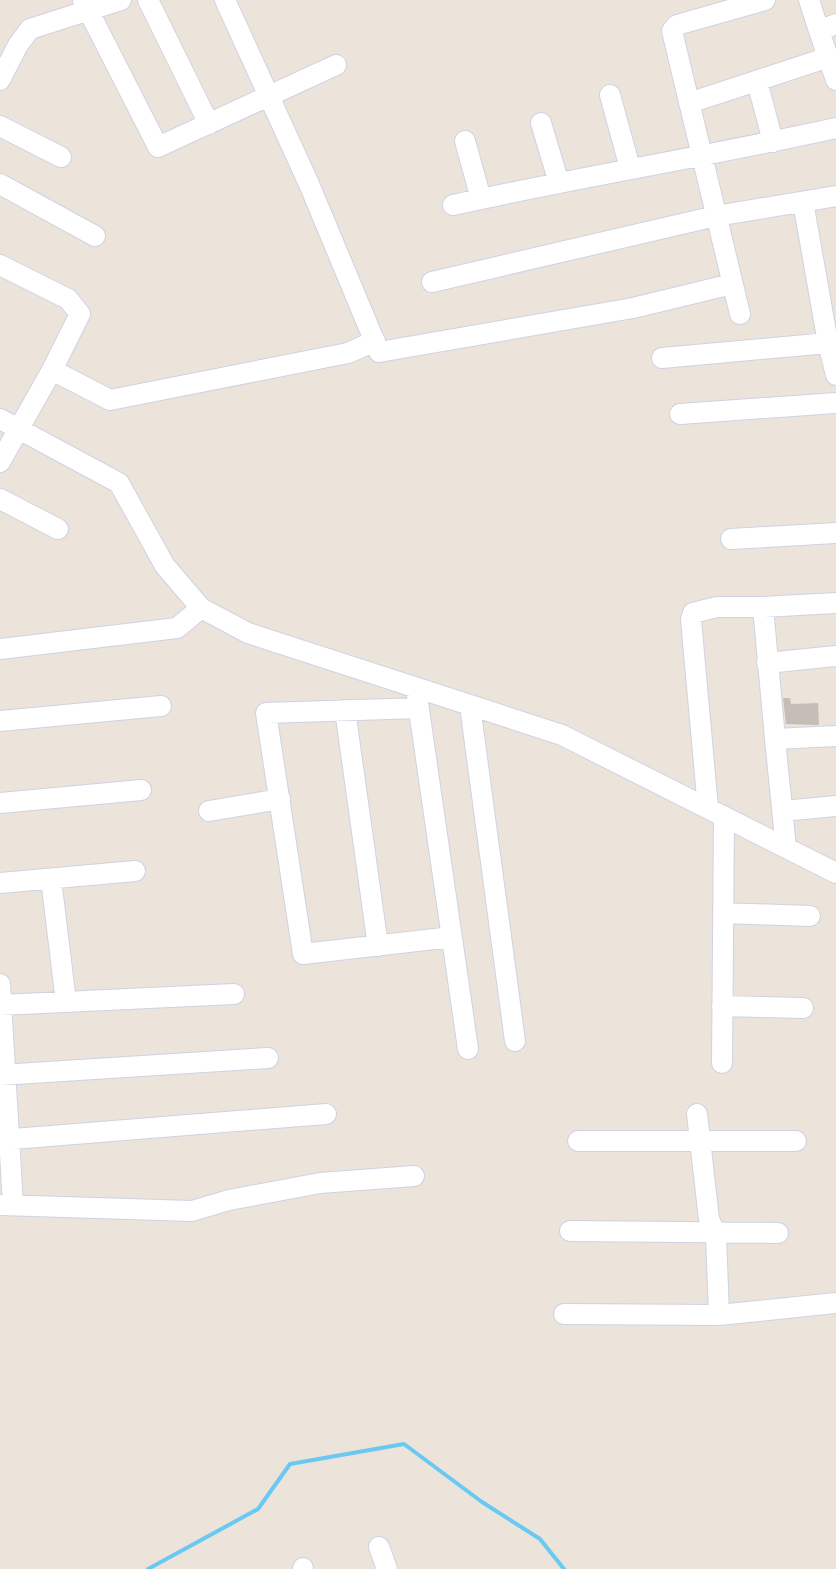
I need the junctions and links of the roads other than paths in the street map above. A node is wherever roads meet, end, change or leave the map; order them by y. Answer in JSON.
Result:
{"nodes":[{"id":1,"x":121,"y":0,"type":"edge"},
{"id":2,"x":148,"y":0,"type":"edge"},
{"id":3,"x":225,"y":0,"type":"edge"},
{"id":4,"x":765,"y":0,"type":"edge"},
{"id":5,"x":809,"y":0,"type":"edge"},
{"id":6,"x":85,"y":6,"type":"edge"},
{"id":7,"x":828,"y":28,"type":"edge"},
{"id":8,"x":828,"y":57,"type":"junction"},
{"id":9,"x":336,"y":65,"type":"dead end"},
{"id":10,"x":0,"y":80,"type":"edge"},
{"id":11,"x":836,"y":80,"type":"edge"},
{"id":12,"x":757,"y":81,"type":"junction"},
{"id":13,"x":610,"y":95,"type":"dead end"},
{"id":14,"x":269,"y":96,"type":"junction"},
{"id":15,"x":689,"y":103,"type":"junction"},
{"id":16,"x":541,"y":123,"type":"dead end"},
{"id":17,"x":209,"y":124,"type":"junction"},
{"id":18,"x":0,"y":126,"type":"edge"},
{"id":19,"x":836,"y":128,"type":"edge"},
{"id":20,"x":465,"y":141,"type":"dead end"},
{"id":21,"x":773,"y":142,"type":"junction"},
{"id":22,"x":61,"y":158,"type":"dead end"},
{"id":23,"x":702,"y":158,"type":"junction"},
{"id":24,"x":630,"y":168,"type":"junction"},
{"id":25,"x":559,"y":183,"type":"junction"},
{"id":26,"x":0,"y":184,"type":"edge"},
{"id":27,"x":836,"y":196,"type":"edge"},
{"id":28,"x":481,"y":199,"type":"junction"},
{"id":29,"x":803,"y":202,"type":"junction"},
{"id":30,"x":453,"y":205,"type":"dead end"},
{"id":31,"x":716,"y":216,"type":"junction"},
{"id":32,"x":94,"y":236,"type":"dead end"},
{"id":33,"x":0,"y":265,"type":"edge"},
{"id":34,"x":432,"y":282,"type":"dead end"},
{"id":35,"x":732,"y":284,"type":"junction"},
{"id":36,"x":740,"y":314,"type":"dead end"},
{"id":37,"x":375,"y":341,"type":"junction"},
{"id":38,"x":832,"y":343,"type":"edge"},
{"id":39,"x":662,"y":358,"type":"dead end"},
{"id":40,"x":52,"y":370,"type":"junction"},
{"id":41,"x":836,"y":375,"type":"edge"},
{"id":42,"x":836,"y":403,"type":"edge"},
{"id":43,"x":680,"y":414,"type":"dead end"},
{"id":44,"x":8,"y":424,"type":"edge"},
{"id":45,"x":0,"y":462,"type":"edge"},
{"id":46,"x":0,"y":499,"type":"edge"},
{"id":47,"x":58,"y":529,"type":"dead end"},
{"id":48,"x":836,"y":533,"type":"edge"},
{"id":49,"x":731,"y":539,"type":"dead end"},
{"id":50,"x":836,"y":603,"type":"edge"},
{"id":51,"x":764,"y":607,"type":"junction"},
{"id":52,"x":193,"y":616,"type":"junction"},
{"id":53,"x":0,"y":649,"type":"edge"},
{"id":54,"x":836,"y":656,"type":"edge"},
{"id":55,"x":767,"y":663,"type":"junction"},
{"id":56,"x":416,"y":688,"type":"junction"},
{"id":57,"x":161,"y":706,"type":"dead end"},
{"id":58,"x":470,"y":706,"type":"junction"},
{"id":59,"x":419,"y":708,"type":"junction"},
{"id":60,"x":345,"y":710,"type":"junction"},
{"id":61,"x":0,"y":721,"type":"edge"},
{"id":62,"x":836,"y":736,"type":"edge"},
{"id":63,"x":775,"y":739,"type":"junction"},
{"id":64,"x":141,"y":790,"type":"dead end"},
{"id":65,"x":280,"y":799,"type":"junction"},
{"id":66,"x":0,"y":803,"type":"edge"},
{"id":67,"x":836,"y":806,"type":"edge"},
{"id":68,"x":209,"y":811,"type":"dead end"},
{"id":69,"x":783,"y":811,"type":"junction"},
{"id":70,"x":716,"y":812,"type":"junction"},
{"id":71,"x":786,"y":848,"type":"junction"},
{"id":72,"x":135,"y":871,"type":"dead end"},
{"id":73,"x":836,"y":873,"type":"edge"},
{"id":74,"x":51,"y":879,"type":"junction"},
{"id":75,"x":0,"y":884,"type":"edge"},
{"id":76,"x":723,"y":913,"type":"junction"},
{"id":77,"x":810,"y":916,"type":"dead end"},
{"id":78,"x":452,"y":937,"type":"junction"},
{"id":79,"x":378,"y":945,"type":"junction"},
{"id":80,"x":0,"y":984,"type":"edge"},
{"id":81,"x":234,"y":994,"type":"dead end"},
{"id":82,"x":66,"y":1002,"type":"junction"},
{"id":83,"x":1,"y":1005,"type":"edge"},
{"id":84,"x":722,"y":1006,"type":"junction"},
{"id":85,"x":803,"y":1008,"type":"dead end"},
{"id":86,"x":515,"y":1041,"type":"dead end"},
{"id":87,"x":468,"y":1049,"type":"dead end"},
{"id":88,"x":268,"y":1058,"type":"dead end"},
{"id":89,"x":722,"y":1063,"type":"dead end"},
{"id":90,"x":3,"y":1075,"type":"edge"},
{"id":91,"x":326,"y":1114,"type":"dead end"},
{"id":92,"x":697,"y":1114,"type":"dead end"},
{"id":93,"x":5,"y":1140,"type":"edge"},
{"id":94,"x":700,"y":1141,"type":"junction"},
{"id":95,"x":796,"y":1141,"type":"dead end"},
{"id":96,"x":578,"y":1142,"type":"dead end"},
{"id":97,"x":414,"y":1176,"type":"dead end"},
{"id":98,"x":7,"y":1205,"type":"edge"},
{"id":99,"x":570,"y":1231,"type":"dead end"},
{"id":100,"x":715,"y":1232,"type":"junction"},
{"id":101,"x":778,"y":1233,"type":"dead end"},
{"id":102,"x":836,"y":1303,"type":"edge"},
{"id":103,"x":564,"y":1314,"type":"dead end"},
{"id":104,"x":719,"y":1315,"type":"junction"},
{"id":105,"x":379,"y":1547,"type":"dead end"},
{"id":106,"x":387,"y":1569,"type":"edge"}],
"edges":[{"from":1,"to":6,"type":"street"},
{"from":2,"to":17,"type":"street"},
{"from":3,"to":14,"type":"street"},
{"from":4,"to":15,"type":"street"},
{"from":5,"to":7,"type":"street"},
{"from":6,"to":10,"type":"street"},
{"from":6,"to":17,"type":"street"},
{"from":7,"to":8,"type":"street"},
{"from":8,"to":11,"type":"street"},
{"from":8,"to":12,"type":"street"},
{"from":9,"to":14,"type":"street"},
{"from":12,"to":15,"type":"street"},
{"from":12,"to":21,"type":"street"},
{"from":13,"to":24,"type":"street"},
{"from":14,"to":17,"type":"street"},
{"from":14,"to":37,"type":"street"},
{"from":15,"to":23,"type":"street"},
{"from":16,"to":25,"type":"street"},
{"from":18,"to":22,"type":"street"},
{"from":19,"to":21,"type":"street"},
{"from":20,"to":28,"type":"street"},
{"from":21,"to":23,"type":"street"},
{"from":23,"to":24,"type":"street"},
{"from":23,"to":31,"type":"street"},
{"from":24,"to":25,"type":"street"},
{"from":25,"to":28,"type":"street"},
{"from":26,"to":32,"type":"street"},
{"from":27,"to":29,"type":"street"},
{"from":28,"to":30,"type":"street"},
{"from":29,"to":31,"type":"street"},
{"from":29,"to":38,"type":"street"},
{"from":31,"to":34,"type":"street"},
{"from":31,"to":35,"type":"street"},
{"from":33,"to":40,"type":"street"},
{"from":35,"to":36,"type":"street"},
{"from":35,"to":37,"type":"street"},
{"from":37,"to":40,"type":"street"},
{"from":38,"to":39,"type":"street"},
{"from":38,"to":41,"type":"street"},
{"from":40,"to":44,"type":"street"},
{"from":42,"to":43,"type":"street"},
{"from":44,"to":45,"type":"street"},
{"from":44,"to":52,"type":"street"},
{"from":46,"to":47,"type":"street"},
{"from":48,"to":49,"type":"street"},
{"from":50,"to":51,"type":"street"},
{"from":51,"to":55,"type":"street"},
{"from":51,"to":70,"type":"street"},
{"from":52,"to":53,"type":"street"},
{"from":52,"to":56,"type":"street"},
{"from":54,"to":55,"type":"street"},
{"from":55,"to":63,"type":"street"},
{"from":56,"to":58,"type":"street"},
{"from":56,"to":59,"type":"street"},
{"from":57,"to":61,"type":"street"},
{"from":58,"to":70,"type":"street"},
{"from":58,"to":86,"type":"street"},
{"from":59,"to":60,"type":"street"},
{"from":59,"to":78,"type":"street"},
{"from":60,"to":65,"type":"street"},
{"from":60,"to":79,"type":"street"},
{"from":62,"to":63,"type":"street"},
{"from":63,"to":69,"type":"street"},
{"from":64,"to":66,"type":"street"},
{"from":65,"to":68,"type":"street"},
{"from":65,"to":79,"type":"street"},
{"from":67,"to":69,"type":"street"},
{"from":69,"to":71,"type":"street"},
{"from":70,"to":71,"type":"street"},
{"from":70,"to":76,"type":"street"},
{"from":71,"to":73,"type":"street"},
{"from":72,"to":74,"type":"street"},
{"from":74,"to":75,"type":"street"},
{"from":74,"to":82,"type":"street"},
{"from":76,"to":77,"type":"street"},
{"from":76,"to":84,"type":"street"},
{"from":78,"to":79,"type":"street"},
{"from":78,"to":87,"type":"street"},
{"from":80,"to":83,"type":"street"},
{"from":81,"to":82,"type":"street"},
{"from":82,"to":83,"type":"street"},
{"from":83,"to":90,"type":"street"},
{"from":84,"to":85,"type":"street"},
{"from":84,"to":89,"type":"street"},
{"from":88,"to":90,"type":"street"},
{"from":90,"to":93,"type":"street"},
{"from":91,"to":93,"type":"street"},
{"from":92,"to":94,"type":"street"},
{"from":93,"to":98,"type":"street"},
{"from":94,"to":95,"type":"street"},
{"from":94,"to":96,"type":"street"},
{"from":94,"to":100,"type":"street"},
{"from":97,"to":98,"type":"street"},
{"from":99,"to":100,"type":"street"},
{"from":100,"to":101,"type":"street"},
{"from":100,"to":104,"type":"street"},
{"from":102,"to":104,"type":"street"},
{"from":103,"to":104,"type":"street"},
{"from":105,"to":106,"type":"street"}]}
